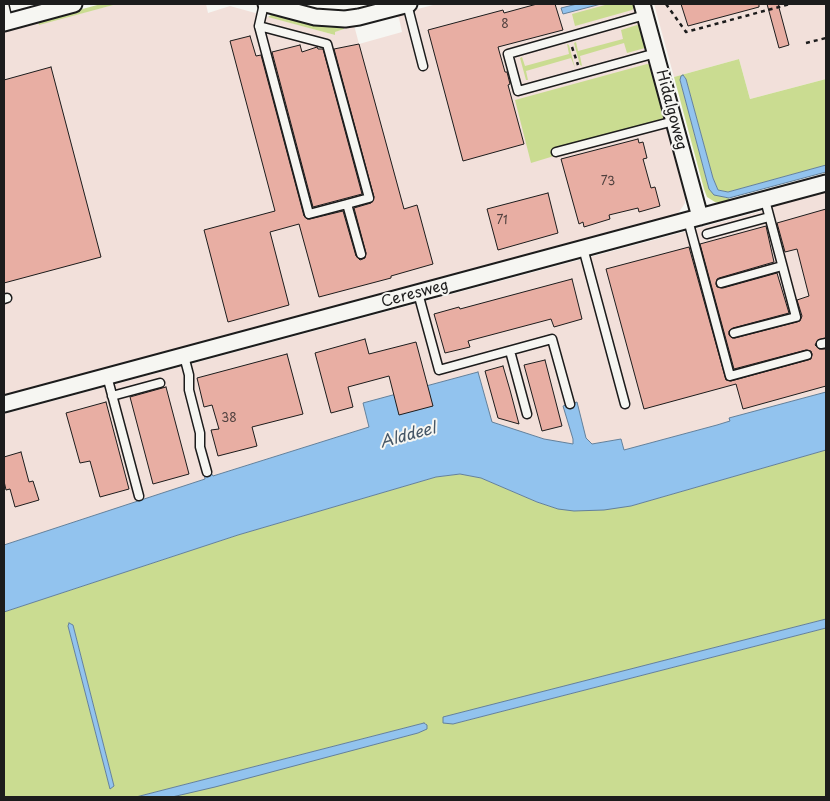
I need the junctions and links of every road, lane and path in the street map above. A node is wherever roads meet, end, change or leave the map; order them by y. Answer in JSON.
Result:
{"nodes":[{"id":1,"x":4,"y":4,"type":"edge"},
{"id":2,"x":74,"y":4,"type":"edge"},
{"id":3,"x":265,"y":4,"type":"edge"},
{"id":4,"x":408,"y":4,"type":"edge"},
{"id":5,"x":666,"y":4,"type":"edge"},
{"id":6,"x":790,"y":4,"type":"edge"},
{"id":7,"x":644,"y":9,"type":"edge"},
{"id":8,"x":6,"y":22,"type":"edge"},
{"id":9,"x":258,"y":26,"type":"junction"},
{"id":10,"x":569,"y":36,"type":"junction"},
{"id":11,"x":826,"y":38,"type":"edge"},
{"id":12,"x":806,"y":43,"type":"dead end"},
{"id":13,"x":656,"y":53,"type":"junction"},
{"id":14,"x":423,"y":66,"type":"dead end"},
{"id":15,"x":580,"y":74,"type":"junction"},
{"id":16,"x":674,"y":121,"type":"junction"},
{"id":17,"x":556,"y":152,"type":"dead end"},
{"id":18,"x":826,"y":183,"type":"edge"},
{"id":19,"x":765,"y":200,"type":"junction"},
{"id":20,"x":347,"y":204,"type":"junction"},
{"id":21,"x":769,"y":217,"type":"junction"},
{"id":22,"x":694,"y":218,"type":"junction"},
{"id":23,"x":707,"y":234,"type":"dead end"},
{"id":24,"x":583,"y":248,"type":"junction"},
{"id":25,"x":360,"y":254,"type":"dead end"},
{"id":26,"x":782,"y":266,"type":"junction"},
{"id":27,"x":721,"y":283,"type":"dead end"},
{"id":28,"x":418,"y":293,"type":"junction"},
{"id":29,"x":734,"y":333,"type":"dead end"},
{"id":30,"x":510,"y":351,"type":"junction"},
{"id":31,"x":807,"y":355,"type":"dead end"},
{"id":32,"x":184,"y":356,"type":"junction"},
{"id":33,"x":107,"y":376,"type":"junction"},
{"id":34,"x":160,"y":383,"type":"dead end"},
{"id":35,"x":112,"y":396,"type":"junction"},
{"id":36,"x":4,"y":404,"type":"edge"},
{"id":37,"x":570,"y":404,"type":"dead end"},
{"id":38,"x":625,"y":404,"type":"dead end"},
{"id":39,"x":527,"y":414,"type":"dead end"},
{"id":40,"x":207,"y":472,"type":"dead end"},
{"id":41,"x":139,"y":496,"type":"dead end"}],
"edges":[{"from":1,"to":8,"type":"lane"},
{"from":2,"to":8,"type":"street"},
{"from":3,"to":4,"type":"street"},
{"from":3,"to":9,"type":"lane"},
{"from":4,"to":14,"type":"lane"},
{"from":5,"to":6,"type":"path"},
{"from":7,"to":10,"type":"lane"},
{"from":7,"to":13,"type":"street","name":"Hidalgoweg"},
{"from":9,"to":20,"type":"lane"},
{"from":9,"to":20,"type":"lane"},
{"from":10,"to":15,"type":"path"},
{"from":10,"to":15,"type":"lane"},
{"from":11,"to":12,"type":"path"},
{"from":13,"to":15,"type":"lane"},
{"from":13,"to":16,"type":"street","name":"Hidalgoweg"},
{"from":16,"to":17,"type":"lane"},
{"from":16,"to":22,"type":"street","name":"Hidalgoweg"},
{"from":18,"to":19,"type":"street","name":"Ceresweg"},
{"from":19,"to":21,"type":"lane"},
{"from":19,"to":22,"type":"street","name":"Ceresweg"},
{"from":20,"to":25,"type":"lane"},
{"from":21,"to":23,"type":"lane"},
{"from":21,"to":26,"type":"lane"},
{"from":22,"to":24,"type":"street","name":"Ceresweg"},
{"from":22,"to":31,"type":"lane"},
{"from":24,"to":28,"type":"street","name":"Ceresweg"},
{"from":24,"to":38,"type":"lane"},
{"from":26,"to":27,"type":"lane"},
{"from":26,"to":29,"type":"lane"},
{"from":28,"to":30,"type":"lane"},
{"from":28,"to":32,"type":"street","name":"Ceresweg"},
{"from":30,"to":37,"type":"lane"},
{"from":30,"to":39,"type":"lane"},
{"from":32,"to":33,"type":"street","name":"Ceresweg"},
{"from":32,"to":40,"type":"lane"},
{"from":33,"to":35,"type":"lane"},
{"from":33,"to":36,"type":"street","name":"Ceresweg"},
{"from":34,"to":35,"type":"lane"},
{"from":35,"to":41,"type":"lane"}]}
